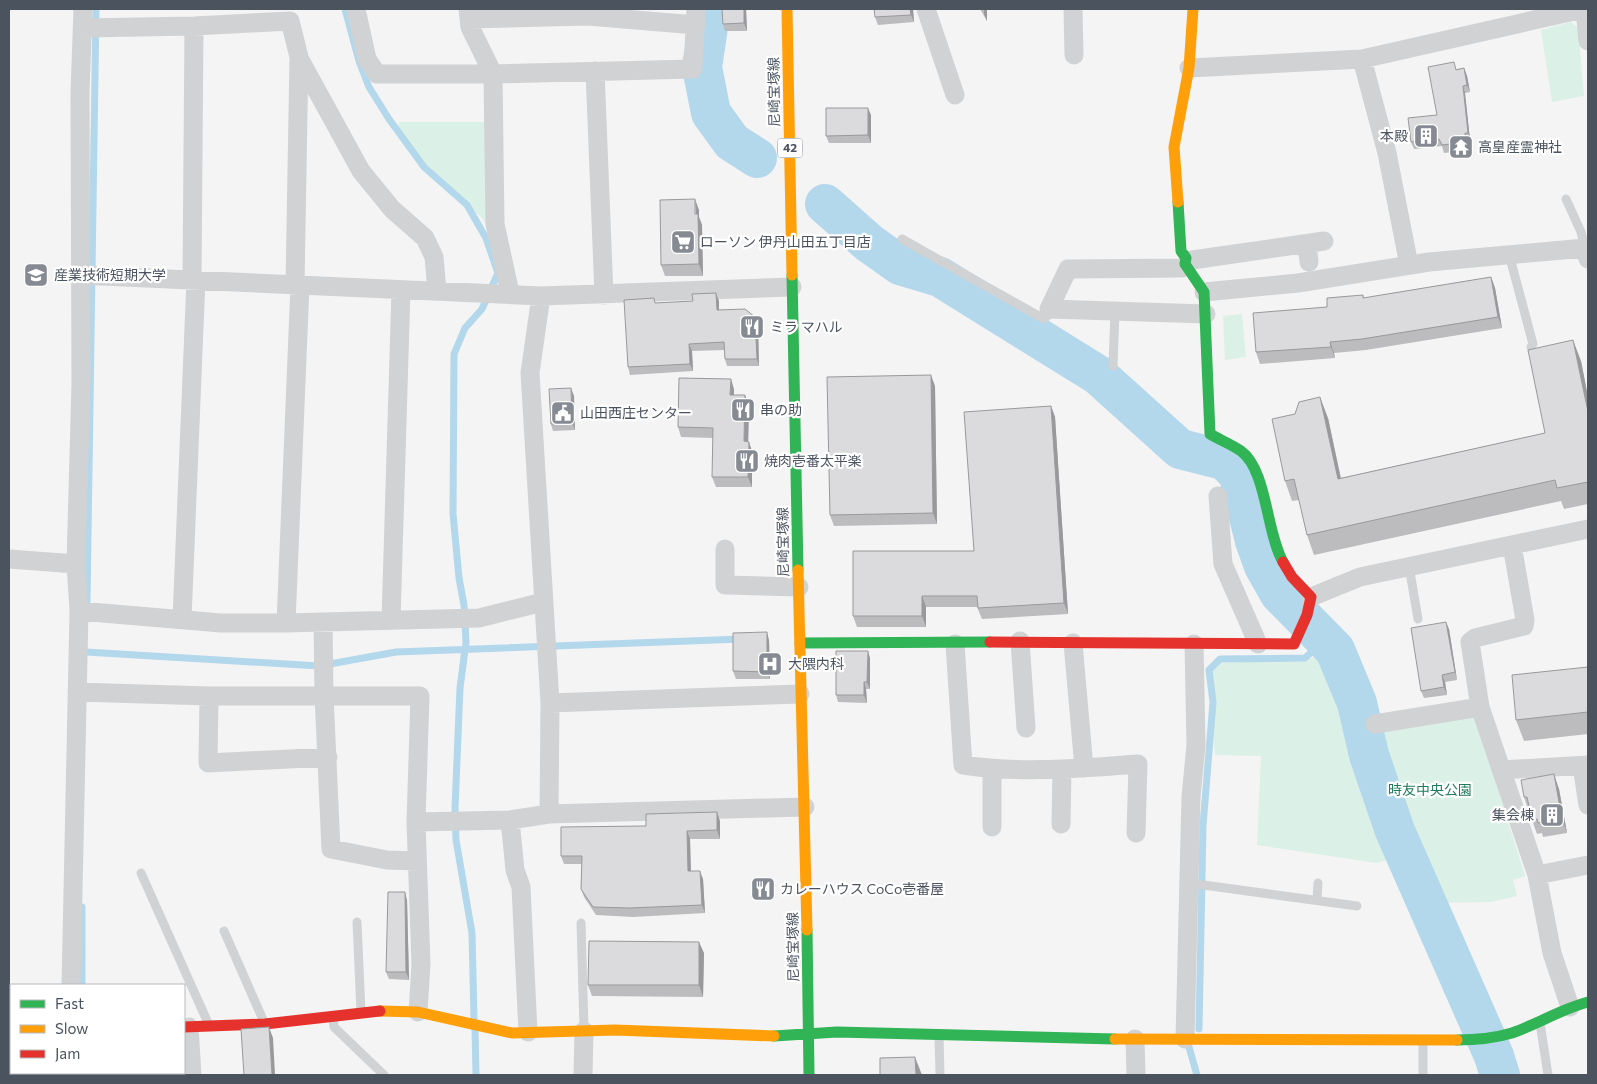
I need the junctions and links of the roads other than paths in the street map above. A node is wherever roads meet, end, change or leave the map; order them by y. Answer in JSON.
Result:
{"nodes":[{"id":1,"x":82,"y":9,"type":"edge"},
{"id":2,"x":356,"y":9,"type":"edge"},
{"id":3,"x":787,"y":9,"type":"edge"},
{"id":4,"x":926,"y":9,"type":"edge"},
{"id":5,"x":1073,"y":9,"type":"edge"},
{"id":6,"x":1193,"y":9,"type":"edge"},
{"id":7,"x":1584,"y":9,"type":"edge"},
{"id":8,"x":469,"y":14,"type":"edge"},
{"id":9,"x":696,"y":17,"type":"edge"},
{"id":10,"x":194,"y":26,"type":"junction"},
{"id":11,"x":83,"y":28,"type":"junction"},
{"id":12,"x":1588,"y":41,"type":"edge"},
{"id":13,"x":1074,"y":55,"type":"dead end"},
{"id":14,"x":299,"y":57,"type":"junction"},
{"id":15,"x":1362,"y":58,"type":"junction"},
{"id":16,"x":1189,"y":68,"type":"junction"},
{"id":17,"x":595,"y":72,"type":"junction"},
{"id":18,"x":493,"y":74,"type":"junction"},
{"id":19,"x":955,"y":95,"type":"dead end"},
{"id":20,"x":1566,"y":199,"type":"dead end"},
{"id":21,"x":902,"y":239,"type":"dead end"},
{"id":22,"x":1313,"y":249,"type":"dead end"},
{"id":23,"x":1509,"y":253,"type":"junction"},
{"id":24,"x":1587,"y":253,"type":"edge"},
{"id":25,"x":1185,"y":264,"type":"junction"},
{"id":26,"x":1409,"y":265,"type":"junction"},
{"id":27,"x":80,"y":275,"type":"junction"},
{"id":28,"x":194,"y":279,"type":"junction"},
{"id":29,"x":297,"y":285,"type":"junction"},
{"id":30,"x":792,"y":287,"type":"junction"},
{"id":31,"x":401,"y":290,"type":"junction"},
{"id":32,"x":437,"y":291,"type":"junction"},
{"id":33,"x":496,"y":292,"type":"junction"},
{"id":34,"x":1204,"y":292,"type":"junction"},
{"id":35,"x":604,"y":295,"type":"junction"},
{"id":36,"x":541,"y":296,"type":"junction"},
{"id":37,"x":1054,"y":310,"type":"junction"},
{"id":38,"x":1115,"y":311,"type":"junction"},
{"id":39,"x":1206,"y":314,"type":"junction"},
{"id":40,"x":1531,"y":348,"type":"edge"},
{"id":41,"x":1113,"y":366,"type":"dead end"},
{"id":42,"x":1218,"y":496,"type":"dead end"},
{"id":43,"x":1588,"y":529,"type":"edge"},
{"id":44,"x":1512,"y":545,"type":"junction"},
{"id":45,"x":725,"y":549,"type":"dead end"},
{"id":46,"x":9,"y":559,"type":"edge"},
{"id":47,"x":76,"y":564,"type":"junction"},
{"id":48,"x":1409,"y":566,"type":"junction"},
{"id":49,"x":799,"y":587,"type":"junction"},
{"id":50,"x":1311,"y":597,"type":"junction"},
{"id":51,"x":543,"y":602,"type":"junction"},
{"id":52,"x":79,"y":611,"type":"junction"},
{"id":53,"x":182,"y":619,"type":"junction"},
{"id":54,"x":1418,"y":619,"type":"dead end"},
{"id":55,"x":390,"y":620,"type":"junction"},
{"id":56,"x":323,"y":622,"type":"junction"},
{"id":57,"x":286,"y":623,"type":"junction"},
{"id":58,"x":1020,"y":641,"type":"junction"},
{"id":59,"x":800,"y":643,"type":"junction"},
{"id":60,"x":1073,"y":643,"type":"junction"},
{"id":61,"x":955,"y":644,"type":"junction"},
{"id":62,"x":1194,"y":644,"type":"junction"},
{"id":63,"x":1258,"y":644,"type":"junction"},
{"id":64,"x":77,"y":692,"type":"junction"},
{"id":65,"x":800,"y":694,"type":"junction"},
{"id":66,"x":324,"y":695,"type":"junction"},
{"id":67,"x":209,"y":696,"type":"junction"},
{"id":68,"x":550,"y":703,"type":"junction"},
{"id":69,"x":1480,"y":707,"type":"junction"},
{"id":70,"x":1375,"y":724,"type":"dead end"},
{"id":71,"x":1026,"y":728,"type":"dead end"},
{"id":72,"x":328,"y":758,"type":"junction"},
{"id":73,"x":1585,"y":766,"type":"edge"},
{"id":74,"x":1084,"y":768,"type":"junction"},
{"id":75,"x":992,"y":769,"type":"junction"},
{"id":76,"x":1062,"y":769,"type":"junction"},
{"id":77,"x":1501,"y":770,"type":"junction"},
{"id":78,"x":1588,"y":805,"type":"edge"},
{"id":79,"x":805,"y":807,"type":"junction"},
{"id":80,"x":549,"y":814,"type":"junction"},
{"id":81,"x":510,"y":820,"type":"junction"},
{"id":82,"x":416,"y":822,"type":"junction"},
{"id":83,"x":1061,"y":824,"type":"dead end"},
{"id":84,"x":992,"y":827,"type":"dead end"},
{"id":85,"x":1136,"y":833,"type":"dead end"},
{"id":86,"x":417,"y":861,"type":"junction"},
{"id":87,"x":1588,"y":865,"type":"edge"},
{"id":88,"x":141,"y":873,"type":"dead end"},
{"id":89,"x":1537,"y":875,"type":"junction"},
{"id":90,"x":1188,"y":883,"type":"junction"},
{"id":91,"x":1318,"y":883,"type":"dead end"},
{"id":92,"x":1317,"y":900,"type":"junction"},
{"id":93,"x":1357,"y":906,"type":"dead end"},
{"id":94,"x":357,"y":922,"type":"dead end"},
{"id":95,"x":581,"y":923,"type":"dead end"},
{"id":96,"x":224,"y":931,"type":"dead end"},
{"id":97,"x":71,"y":984,"type":"edge"},
{"id":98,"x":1588,"y":1002,"type":"edge"},
{"id":99,"x":1570,"y":1006,"type":"junction"},
{"id":100,"x":418,"y":1012,"type":"junction"},
{"id":101,"x":361,"y":1013,"type":"junction"},
{"id":102,"x":333,"y":1016,"type":"junction"},
{"id":103,"x":1540,"y":1021,"type":"junction"},
{"id":104,"x":265,"y":1024,"type":"junction"},
{"id":105,"x":209,"y":1026,"type":"junction"},
{"id":106,"x":186,"y":1027,"type":"edge"},
{"id":107,"x":584,"y":1031,"type":"junction"},
{"id":108,"x":528,"y":1032,"type":"junction"},
{"id":109,"x":808,"y":1033,"type":"junction"},
{"id":110,"x":939,"y":1036,"type":"junction"},
{"id":111,"x":1135,"y":1039,"type":"junction"},
{"id":112,"x":1186,"y":1039,"type":"junction"},
{"id":113,"x":1423,"y":1040,"type":"junction"},
{"id":114,"x":192,"y":1075,"type":"edge"},
{"id":115,"x":384,"y":1075,"type":"edge"},
{"id":116,"x":583,"y":1075,"type":"edge"},
{"id":117,"x":809,"y":1075,"type":"edge"},
{"id":118,"x":940,"y":1075,"type":"edge"},
{"id":119,"x":1136,"y":1075,"type":"edge"},
{"id":120,"x":1423,"y":1075,"type":"edge"},
{"id":121,"x":1548,"y":1075,"type":"edge"}],
"edges":[{"from":1,"to":11,"type":"street"},
{"from":2,"to":18,"type":"street"},
{"from":3,"to":30,"type":"street","name":"尼崎宝塚線","number":"42"},
{"from":4,"to":19,"type":"street"},
{"from":5,"to":13,"type":"street"},
{"from":6,"to":16,"type":"street"},
{"from":7,"to":12,"type":"street"},
{"from":7,"to":15,"type":"street"},
{"from":8,"to":9,"type":"street"},
{"from":8,"to":18,"type":"street"},
{"from":9,"to":17,"type":"street"},
{"from":10,"to":11,"type":"street"},
{"from":10,"to":14,"type":"street"},
{"from":10,"to":28,"type":"street"},
{"from":11,"to":27,"type":"street"},
{"from":14,"to":29,"type":"street"},
{"from":14,"to":32,"type":"street"},
{"from":15,"to":16,"type":"street"},
{"from":15,"to":26,"type":"street"},
{"from":16,"to":25,"type":"street"},
{"from":17,"to":18,"type":"street"},
{"from":17,"to":35,"type":"street"},
{"from":18,"to":33,"type":"street"},
{"from":20,"to":24,"type":"lane"},
{"from":21,"to":37,"type":"lane"},
{"from":22,"to":25,"type":"street"},
{"from":23,"to":24,"type":"street"},
{"from":23,"to":26,"type":"street"},
{"from":23,"to":40,"type":"lane"},
{"from":25,"to":34,"type":"street"},
{"from":25,"to":37,"type":"street"},
{"from":26,"to":34,"type":"street"},
{"from":27,"to":28,"type":"street"},
{"from":27,"to":47,"type":"street"},
{"from":28,"to":29,"type":"street"},
{"from":28,"to":53,"type":"street"},
{"from":29,"to":31,"type":"street"},
{"from":29,"to":57,"type":"street"},
{"from":30,"to":35,"type":"street"},
{"from":30,"to":49,"type":"street","name":"尼崎宝塚線","number":"42"},
{"from":31,"to":32,"type":"street"},
{"from":31,"to":55,"type":"street"},
{"from":32,"to":33,"type":"street"},
{"from":33,"to":36,"type":"street"},
{"from":34,"to":39,"type":"street"},
{"from":35,"to":36,"type":"street"},
{"from":36,"to":51,"type":"street"},
{"from":37,"to":38,"type":"street"},
{"from":38,"to":39,"type":"street"},
{"from":38,"to":41,"type":"lane"},
{"from":39,"to":50,"type":"street"},
{"from":42,"to":63,"type":"street"},
{"from":43,"to":44,"type":"street"},
{"from":44,"to":48,"type":"street"},
{"from":44,"to":69,"type":"street"},
{"from":45,"to":49,"type":"street"},
{"from":46,"to":47,"type":"street"},
{"from":47,"to":52,"type":"street"},
{"from":48,"to":50,"type":"street"},
{"from":48,"to":54,"type":"lane"},
{"from":49,"to":59,"type":"street","name":"尼崎宝塚線","number":"42"},
{"from":50,"to":63,"type":"street"},
{"from":51,"to":55,"type":"street"},
{"from":51,"to":68,"type":"street"},
{"from":52,"to":53,"type":"street"},
{"from":52,"to":64,"type":"street"},
{"from":53,"to":57,"type":"street"},
{"from":55,"to":56,"type":"street"},
{"from":56,"to":57,"type":"street"},
{"from":56,"to":66,"type":"street"},
{"from":58,"to":60,"type":"street"},
{"from":58,"to":61,"type":"street"},
{"from":58,"to":71,"type":"street"},
{"from":59,"to":61,"type":"street"},
{"from":59,"to":65,"type":"street","name":"尼崎宝塚線","number":"42"},
{"from":60,"to":62,"type":"street"},
{"from":60,"to":74,"type":"street"},
{"from":61,"to":75,"type":"street"},
{"from":62,"to":63,"type":"street"},
{"from":62,"to":90,"type":"street"},
{"from":64,"to":67,"type":"street"},
{"from":64,"to":97,"type":"street"},
{"from":65,"to":68,"type":"street"},
{"from":65,"to":79,"type":"street","name":"尼崎宝塚線","number":"42"},
{"from":66,"to":67,"type":"street"},
{"from":66,"to":72,"type":"street"},
{"from":66,"to":82,"type":"street"},
{"from":67,"to":72,"type":"street"},
{"from":68,"to":80,"type":"street"},
{"from":69,"to":70,"type":"street"},
{"from":69,"to":77,"type":"street"},
{"from":72,"to":86,"type":"street"},
{"from":73,"to":77,"type":"street"},
{"from":73,"to":78,"type":"street"},
{"from":74,"to":76,"type":"street"},
{"from":74,"to":85,"type":"street"},
{"from":75,"to":76,"type":"street"},
{"from":75,"to":84,"type":"street"},
{"from":76,"to":83,"type":"street"},
{"from":77,"to":89,"type":"street"},
{"from":79,"to":80,"type":"street"},
{"from":79,"to":109,"type":"street","name":"尼崎宝塚線","number":"42"},
{"from":80,"to":81,"type":"street"},
{"from":81,"to":82,"type":"street"},
{"from":81,"to":108,"type":"street"},
{"from":82,"to":86,"type":"street"},
{"from":86,"to":100,"type":"street"},
{"from":87,"to":89,"type":"street"},
{"from":88,"to":105,"type":"lane"},
{"from":89,"to":99,"type":"street"},
{"from":90,"to":92,"type":"lane"},
{"from":90,"to":112,"type":"street"},
{"from":91,"to":92,"type":"lane"},
{"from":92,"to":93,"type":"lane"},
{"from":94,"to":101,"type":"lane"},
{"from":95,"to":107,"type":"lane"},
{"from":96,"to":104,"type":"lane"},
{"from":98,"to":99,"type":"street"},
{"from":99,"to":103,"type":"street"},
{"from":100,"to":101,"type":"street"},
{"from":100,"to":108,"type":"street"},
{"from":101,"to":102,"type":"street"},
{"from":102,"to":104,"type":"street"},
{"from":102,"to":115,"type":"lane"},
{"from":103,"to":113,"type":"street"},
{"from":103,"to":121,"type":"lane"},
{"from":104,"to":105,"type":"street"},
{"from":105,"to":106,"type":"street"},
{"from":106,"to":114,"type":"street"},
{"from":107,"to":108,"type":"street"},
{"from":107,"to":109,"type":"street"},
{"from":107,"to":116,"type":"street"},
{"from":109,"to":110,"type":"street"},
{"from":109,"to":117,"type":"street","name":"尼崎宝塚線","number":"42"},
{"from":110,"to":111,"type":"street"},
{"from":110,"to":118,"type":"lane"},
{"from":111,"to":112,"type":"street"},
{"from":111,"to":119,"type":"street"},
{"from":112,"to":113,"type":"street"},
{"from":113,"to":120,"type":"lane"}]}
